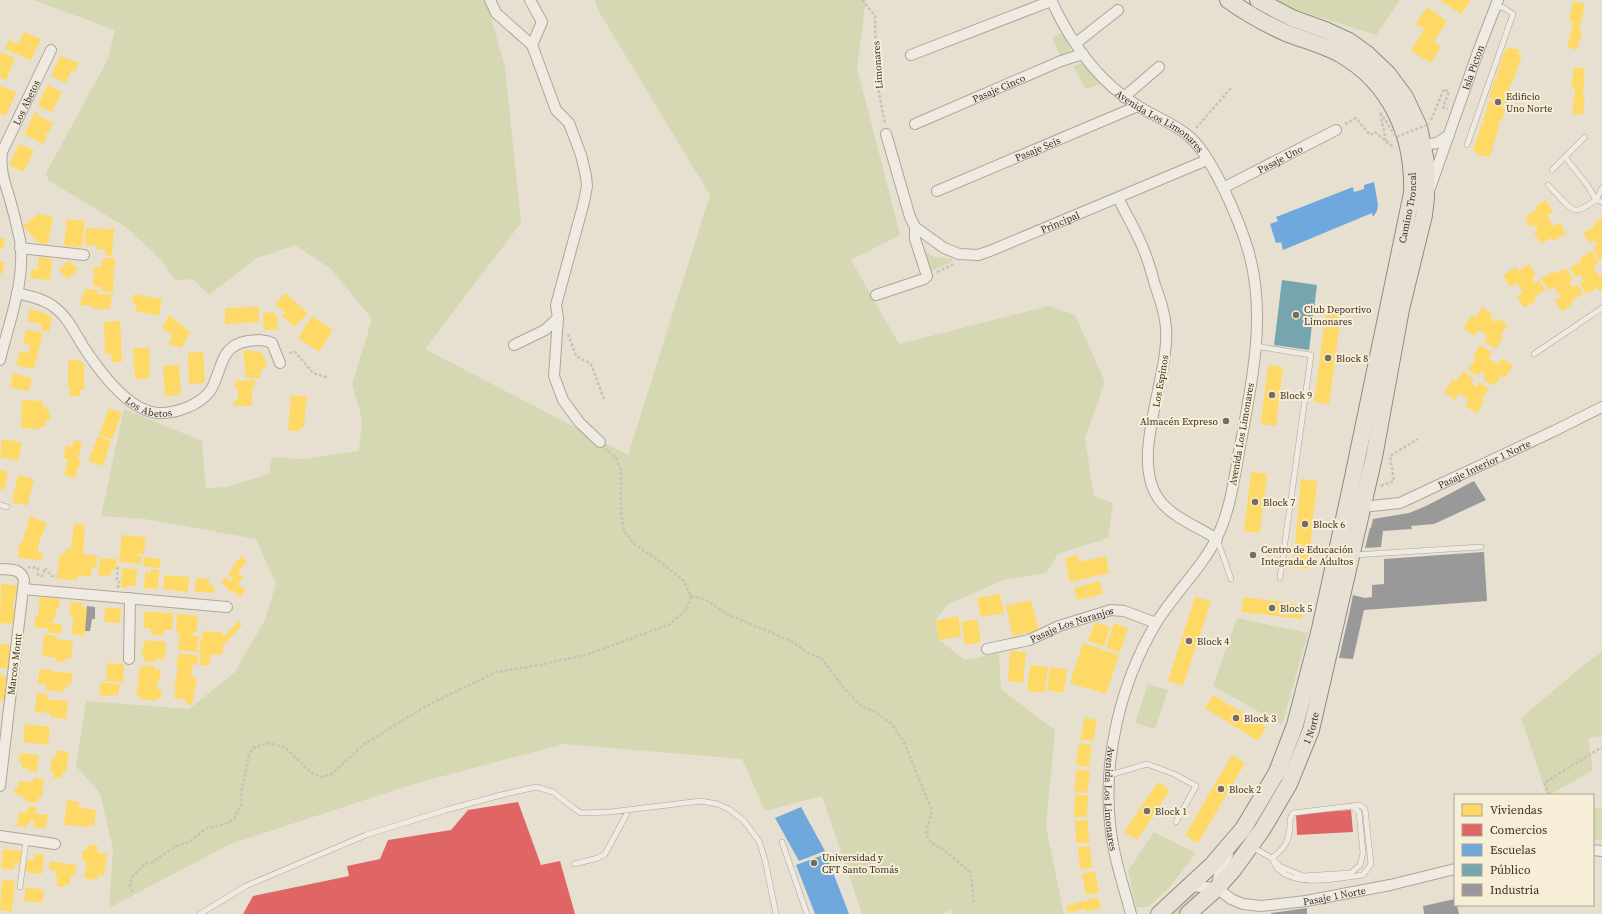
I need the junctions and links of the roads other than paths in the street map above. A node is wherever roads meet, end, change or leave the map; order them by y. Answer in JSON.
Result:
{"nodes":[{"id":1,"x":490,"y":0,"type":"edge"},
{"id":2,"x":530,"y":0,"type":"edge"},
{"id":3,"x":1051,"y":0,"type":"edge"},
{"id":4,"x":1228,"y":0,"type":"edge"},
{"id":5,"x":1258,"y":0,"type":"edge"},
{"id":6,"x":1497,"y":3,"type":"edge"},
{"id":7,"x":1118,"y":10,"type":"dead end"},
{"id":8,"x":1076,"y":43,"type":"junction"},
{"id":9,"x":532,"y":45,"type":"junction"},
{"id":10,"x":51,"y":50,"type":"dead end"},
{"id":11,"x":1083,"y":54,"type":"junction"},
{"id":12,"x":911,"y":55,"type":"dead end"},
{"id":13,"x":1159,"y":67,"type":"dead end"},
{"id":14,"x":1124,"y":97,"type":"junction"},
{"id":15,"x":1138,"y":106,"type":"junction"},
{"id":16,"x":915,"y":124,"type":"dead end"},
{"id":17,"x":1336,"y":130,"type":"road end"},
{"id":18,"x":886,"y":134,"type":"road end"},
{"id":19,"x":1450,"y":135,"type":"junction"},
{"id":20,"x":1585,"y":137,"type":"dead end"},
{"id":21,"x":1423,"y":145,"type":"junction"},
{"id":22,"x":1467,"y":145,"type":"dead end"},
{"id":23,"x":1565,"y":158,"type":"junction"},
{"id":24,"x":1207,"y":160,"type":"junction"},
{"id":25,"x":1552,"y":170,"type":"dead end"},
{"id":26,"x":1548,"y":185,"type":"dead end"},
{"id":27,"x":1223,"y":188,"type":"junction"},
{"id":28,"x":1602,"y":188,"type":"edge"},
{"id":29,"x":937,"y":191,"type":"dead end"},
{"id":30,"x":1118,"y":198,"type":"junction"},
{"id":31,"x":1426,"y":198,"type":"junction"},
{"id":32,"x":1596,"y":200,"type":"junction"},
{"id":33,"x":1602,"y":202,"type":"edge"},
{"id":34,"x":915,"y":227,"type":"junction"},
{"id":35,"x":20,"y":248,"type":"junction"},
{"id":36,"x":84,"y":255,"type":"dead end"},
{"id":37,"x":17,"y":293,"type":"junction"},
{"id":38,"x":876,"y":295,"type":"dead end"},
{"id":39,"x":1602,"y":308,"type":"edge"},
{"id":40,"x":558,"y":318,"type":"junction"},
{"id":41,"x":514,"y":345,"type":"dead end"},
{"id":42,"x":1255,"y":346,"type":"junction"},
{"id":43,"x":1534,"y":354,"type":"dead end"},
{"id":44,"x":0,"y":360,"type":"edge"},
{"id":45,"x":280,"y":363,"type":"dead end"},
{"id":46,"x":1602,"y":407,"type":"edge"},
{"id":47,"x":600,"y":442,"type":"road end"},
{"id":48,"x":1358,"y":502,"type":"junction"},
{"id":49,"x":0,"y":505,"type":"edge"},
{"id":50,"x":7,"y":506,"type":"dead end"},
{"id":51,"x":1216,"y":539,"type":"junction"},
{"id":52,"x":1481,"y":547,"type":"dead end"},
{"id":53,"x":1351,"y":555,"type":"junction"},
{"id":54,"x":0,"y":569,"type":"edge"},
{"id":55,"x":1280,"y":578,"type":"dead end"},
{"id":56,"x":1231,"y":579,"type":"dead end"},
{"id":57,"x":24,"y":588,"type":"junction"},
{"id":58,"x":130,"y":598,"type":"junction"},
{"id":59,"x":227,"y":607,"type":"dead end"},
{"id":60,"x":1156,"y":623,"type":"junction"},
{"id":61,"x":987,"y":649,"type":"dead end"},
{"id":62,"x":129,"y":659,"type":"dead end"},
{"id":63,"x":1110,"y":775,"type":"junction"},
{"id":64,"x":0,"y":786,"type":"edge"},
{"id":65,"x":1352,"y":806,"type":"junction"},
{"id":66,"x":629,"y":810,"type":"junction"},
{"id":67,"x":1176,"y":822,"type":"dead end"},
{"id":68,"x":1243,"y":829,"type":"junction"},
{"id":69,"x":0,"y":836,"type":"edge"},
{"id":70,"x":26,"y":840,"type":"junction"},
{"id":71,"x":782,"y":842,"type":"dead end"},
{"id":72,"x":55,"y":844,"type":"dead end"},
{"id":73,"x":1251,"y":846,"type":"junction"},
{"id":74,"x":1272,"y":858,"type":"junction"},
{"id":75,"x":574,"y":864,"type":"dead end"},
{"id":76,"x":1454,"y":868,"type":"edge"},
{"id":77,"x":1189,"y":886,"type":"junction"},
{"id":78,"x":20,"y":887,"type":"dead end"},
{"id":79,"x":1217,"y":888,"type":"junction"},
{"id":80,"x":200,"y":914,"type":"edge"},
{"id":81,"x":776,"y":914,"type":"edge"},
{"id":82,"x":807,"y":914,"type":"edge"},
{"id":83,"x":1131,"y":914,"type":"edge"},
{"id":84,"x":1159,"y":914,"type":"edge"},
{"id":85,"x":1188,"y":914,"type":"edge"}],
"edges":[{"from":1,"to":9,"type":"street"},
{"from":2,"to":9,"type":"street"},
{"from":3,"to":8,"type":"street","name":"Avenida Los Limonares"},
{"from":3,"to":12,"type":"street"},
{"from":4,"to":48,"type":"main road","name":"Camino Troncal"},
{"from":5,"to":21,"type":"main road","name":"Camino Troncal"},
{"from":6,"to":19,"type":"street","name":"Isla Picton"},
{"from":6,"to":22,"type":"lane"},
{"from":7,"to":8,"type":"street"},
{"from":8,"to":11,"type":"street","name":"Avenida Los Limonares"},
{"from":9,"to":40,"type":"street"},
{"from":10,"to":35,"type":"street","name":"Los Abetos"},
{"from":11,"to":14,"type":"street","name":"Avenida Los Limonares"},
{"from":11,"to":16,"type":"street","name":"Pasaje Cinco"},
{"from":13,"to":14,"type":"street"},
{"from":14,"to":15,"type":"street","name":"Avenida Los Limonares"},
{"from":15,"to":24,"type":"street","name":"Avenida Los Limonares"},
{"from":15,"to":29,"type":"street","name":"Pasaje Seis"},
{"from":17,"to":27,"type":"street","name":"Pasaje Uno"},
{"from":18,"to":34,"type":"street"},
{"from":19,"to":21,"type":"street"},
{"from":19,"to":31,"type":"street","name":"Isla Picton"},
{"from":20,"to":23,"type":"lane"},
{"from":21,"to":31,"type":"main road","name":"Camino Troncal"},
{"from":23,"to":25,"type":"lane"},
{"from":23,"to":32,"type":"lane"},
{"from":24,"to":27,"type":"street","name":"Avenida Los Limonares"},
{"from":24,"to":30,"type":"street","name":"Principal"},
{"from":26,"to":32,"type":"lane"},
{"from":27,"to":42,"type":"street","name":"Avenida Los Limonares"},
{"from":28,"to":32,"type":"lane"},
{"from":30,"to":34,"type":"street","name":"Principal"},
{"from":30,"to":51,"type":"street","name":"Los Espinos"},
{"from":31,"to":48,"type":"main road","name":"Camino Troncal"},
{"from":32,"to":33,"type":"lane"},
{"from":34,"to":38,"type":"street"},
{"from":35,"to":36,"type":"street"},
{"from":35,"to":37,"type":"street","name":"Los Abetos"},
{"from":37,"to":44,"type":"street","name":"Los Abetos"},
{"from":37,"to":45,"type":"street","name":"Los Abetos"},
{"from":39,"to":43,"type":"lane"},
{"from":40,"to":41,"type":"street"},
{"from":40,"to":47,"type":"street"},
{"from":42,"to":51,"type":"street","name":"Avenida Los Limonares"},
{"from":42,"to":55,"type":"lane"},
{"from":46,"to":48,"type":"street","name":"Pasaje Interior 1 Norte"},
{"from":48,"to":53,"type":"main road","name":"1 Norte"},
{"from":48,"to":68,"type":"main road","name":"1 Norte"},
{"from":49,"to":50,"type":"lane"},
{"from":51,"to":56,"type":"lane"},
{"from":51,"to":60,"type":"street","name":"Avenida Los Limonares"},
{"from":52,"to":53,"type":"lane"},
{"from":53,"to":73,"type":"main road","name":"1 Norte"},
{"from":54,"to":57,"type":"street","name":"Marcos Montt"},
{"from":57,"to":58,"type":"street"},
{"from":57,"to":64,"type":"street","name":"Marcos Montt"},
{"from":58,"to":59,"type":"street"},
{"from":58,"to":62,"type":"street"},
{"from":60,"to":61,"type":"street","name":"Pasaje Los Naranjos"},
{"from":60,"to":63,"type":"street","name":"Avenida Los Limonares"},
{"from":63,"to":67,"type":"lane"},
{"from":63,"to":83,"type":"street","name":"Avenida Los Limonares"},
{"from":65,"to":74,"type":"lane"},
{"from":65,"to":74,"type":"lane"},
{"from":65,"to":74,"type":"lane"},
{"from":66,"to":75,"type":"lane"},
{"from":66,"to":80,"type":"lane"},
{"from":66,"to":81,"type":"lane"},
{"from":68,"to":77,"type":"main road"},
{"from":68,"to":79,"type":"street"},
{"from":69,"to":70,"type":"street"},
{"from":70,"to":72,"type":"street"},
{"from":70,"to":78,"type":"lane"},
{"from":71,"to":82,"type":"lane"},
{"from":73,"to":74,"type":"lane"},
{"from":73,"to":79,"type":"main road","name":"1 Norte"},
{"from":76,"to":79,"type":"street","name":"Pasaje 1 Norte"},
{"from":77,"to":79,"type":"street"},
{"from":77,"to":84,"type":"main road"},
{"from":79,"to":85,"type":"main road","name":"1 Norte"}]}
